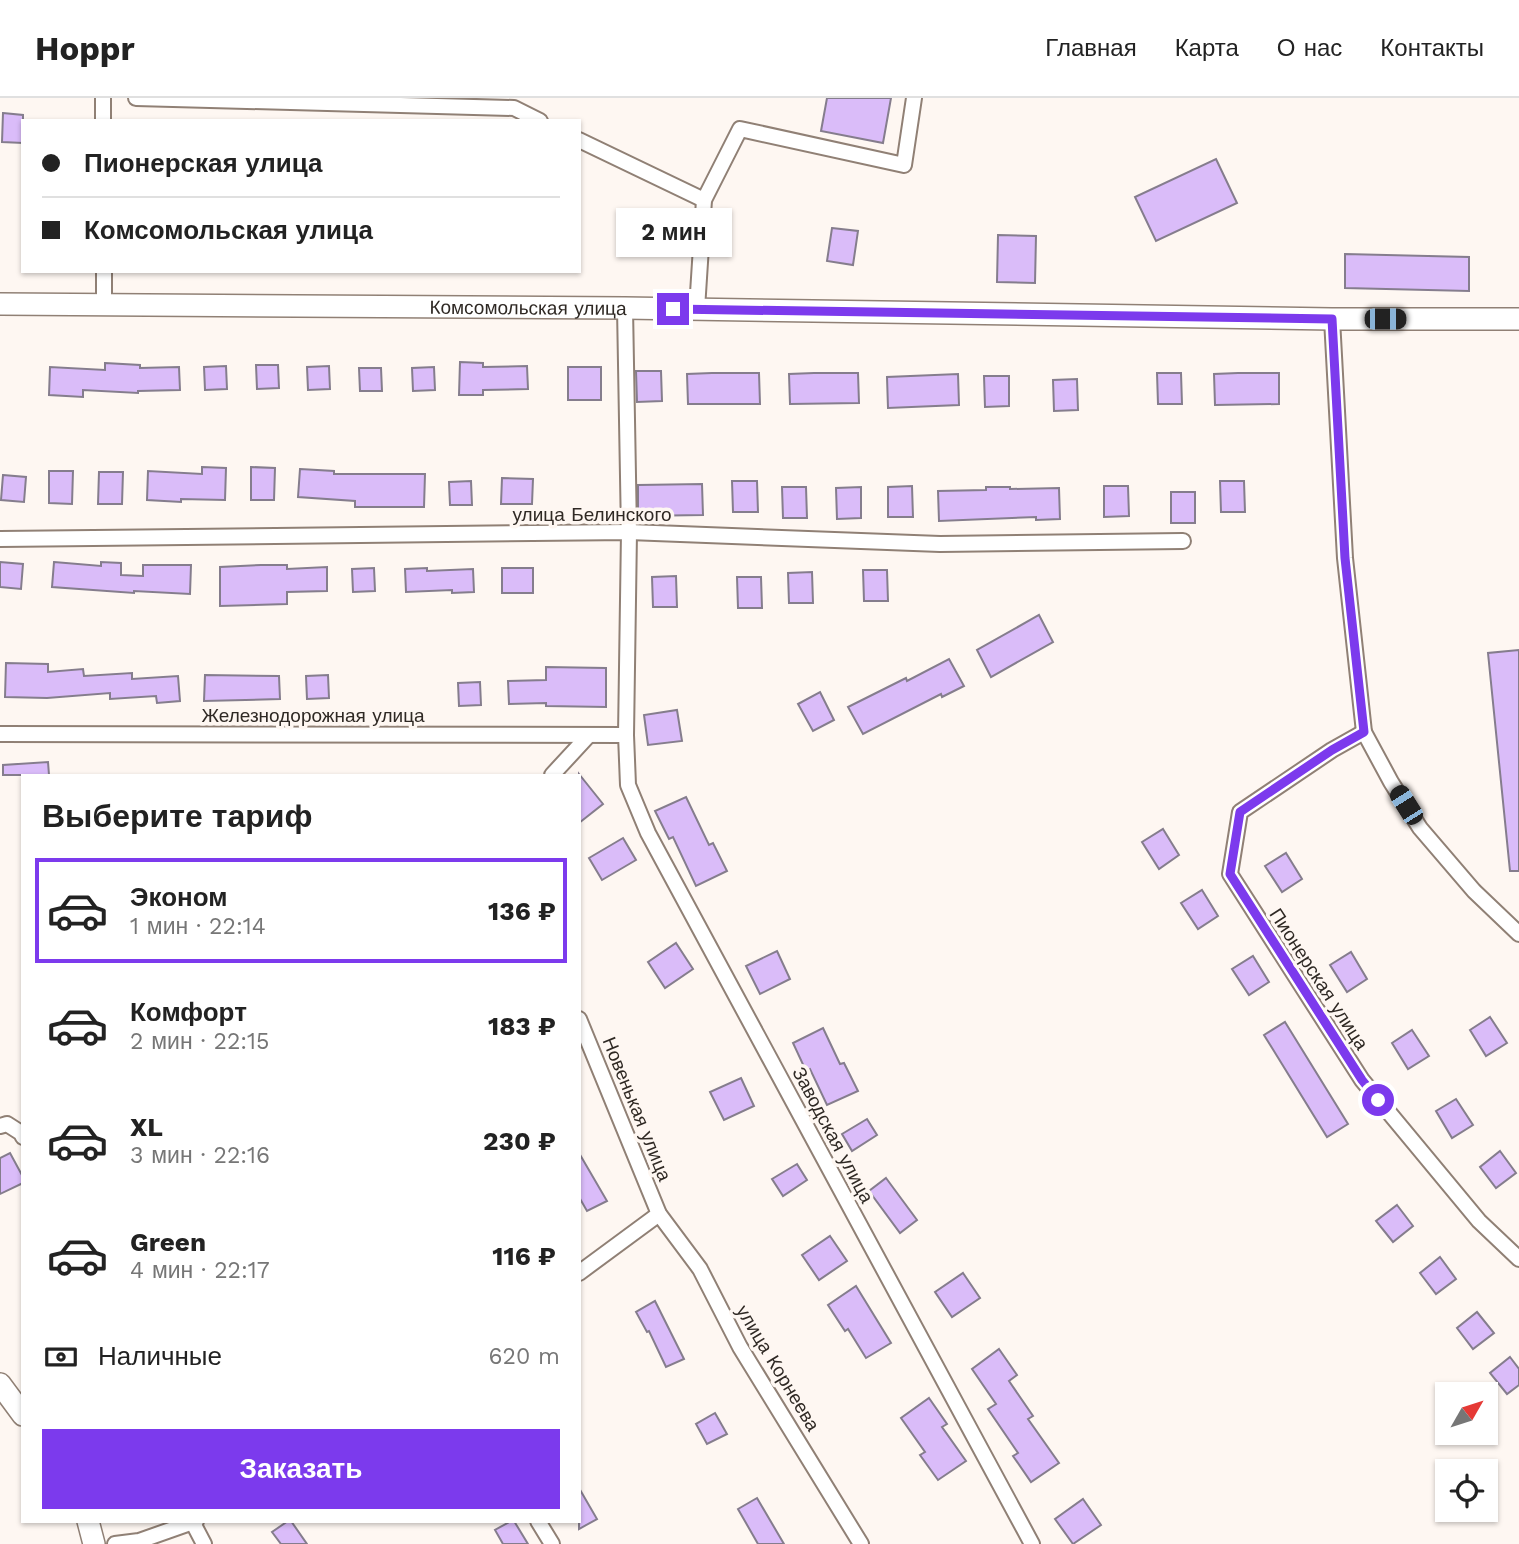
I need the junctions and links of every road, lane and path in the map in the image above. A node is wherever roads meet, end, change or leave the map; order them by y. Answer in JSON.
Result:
{"nodes":[{"id":1,"x":103,"y":98,"type":"edge"},
{"id":2,"x":136,"y":98,"type":"edge"},
{"id":3,"x":499,"y":98,"type":"edge"},
{"id":4,"x":914,"y":98,"type":"edge"},
{"id":5,"x":514,"y":108,"type":"junction"},
{"id":6,"x":103,"y":119,"type":"edge"},
{"id":7,"x":536,"y":119,"type":"edge"},
{"id":8,"x":581,"y":141,"type":"edge"},
{"id":9,"x":704,"y":200,"type":"junction"},
{"id":10,"x":104,"y":273,"type":"edge"},
{"id":11,"x":104,"y":304,"type":"junction"},
{"id":12,"x":3,"y":305,"type":"edge"},
{"id":13,"x":625,"y":308,"type":"junction"},
{"id":14,"x":697,"y":309,"type":"junction"},
{"id":15,"x":1332,"y":319,"type":"junction"},
{"id":16,"x":1519,"y":319,"type":"edge"},
{"id":17,"x":629,"y":532,"type":"junction"},
{"id":18,"x":0,"y":539,"type":"edge"},
{"id":19,"x":1183,"y":541,"type":"dead end"},
{"id":20,"x":1364,"y":732,"type":"junction"},
{"id":21,"x":0,"y":734,"type":"edge"},
{"id":22,"x":589,"y":735,"type":"junction"},
{"id":23,"x":626,"y":735,"type":"junction"},
{"id":24,"x":553,"y":774,"type":"edge"},
{"id":25,"x":1519,"y":934,"type":"edge"},
{"id":26,"x":581,"y":1024,"type":"edge"},
{"id":27,"x":0,"y":1125,"type":"edge"},
{"id":28,"x":21,"y":1135,"type":"edge"},
{"id":29,"x":659,"y":1214,"type":"junction"},
{"id":30,"x":1519,"y":1259,"type":"edge"},
{"id":31,"x":581,"y":1272,"type":"edge"},
{"id":32,"x":0,"y":1384,"type":"edge"},
{"id":33,"x":21,"y":1412,"type":"edge"},
{"id":34,"x":88,"y":1523,"type":"edge"},
{"id":35,"x":191,"y":1523,"type":"edge"},
{"id":36,"x":194,"y":1523,"type":"edge"},
{"id":37,"x":539,"y":1523,"type":"edge"},
{"id":38,"x":93,"y":1544,"type":"edge"},
{"id":39,"x":115,"y":1544,"type":"edge"},
{"id":40,"x":204,"y":1544,"type":"edge"},
{"id":41,"x":552,"y":1544,"type":"edge"},
{"id":42,"x":861,"y":1544,"type":"edge"},
{"id":43,"x":1032,"y":1544,"type":"edge"}],
"edges":[{"from":1,"to":6,"type":"street"},
{"from":2,"to":5,"type":"street"},
{"from":3,"to":5,"type":"street"},
{"from":4,"to":9,"type":"street"},
{"from":5,"to":7,"type":"street"},
{"from":8,"to":9,"type":"street"},
{"from":9,"to":14,"type":"street"},
{"from":10,"to":11,"type":"street"},
{"from":11,"to":12,"type":"street","name":"Комсомольская улица"},
{"from":11,"to":13,"type":"street","name":"Комсомольская улица"},
{"from":13,"to":14,"type":"street","name":"Комсомольская улица"},
{"from":13,"to":17,"type":"street","name":"Заводская улица"},
{"from":14,"to":15,"type":"street","name":"Комсомольская улица"},
{"from":15,"to":16,"type":"street","name":"Комсомольская улица"},
{"from":15,"to":20,"type":"street"},
{"from":17,"to":18,"type":"street","name":"улица Белинского"},
{"from":17,"to":19,"type":"street","name":"улица Белинского"},
{"from":17,"to":23,"type":"street","name":"Заводская улица"},
{"from":20,"to":25,"type":"street"},
{"from":20,"to":30,"type":"street","name":"Пионерская улица"},
{"from":21,"to":22,"type":"street","name":"Железнодорожная улица"},
{"from":22,"to":23,"type":"street","name":"Железнодорожная улица"},
{"from":22,"to":24,"type":"street"},
{"from":23,"to":43,"type":"street","name":"Заводская улица"},
{"from":26,"to":29,"type":"street","name":"Новенькая улица"},
{"from":27,"to":28,"type":"street"},
{"from":29,"to":31,"type":"street"},
{"from":29,"to":42,"type":"street","name":"улица Корнеева"},
{"from":32,"to":33,"type":"street"},
{"from":34,"to":38,"type":"street"},
{"from":35,"to":39,"type":"street"},
{"from":36,"to":40,"type":"street"},
{"from":37,"to":41,"type":"street"}]}
